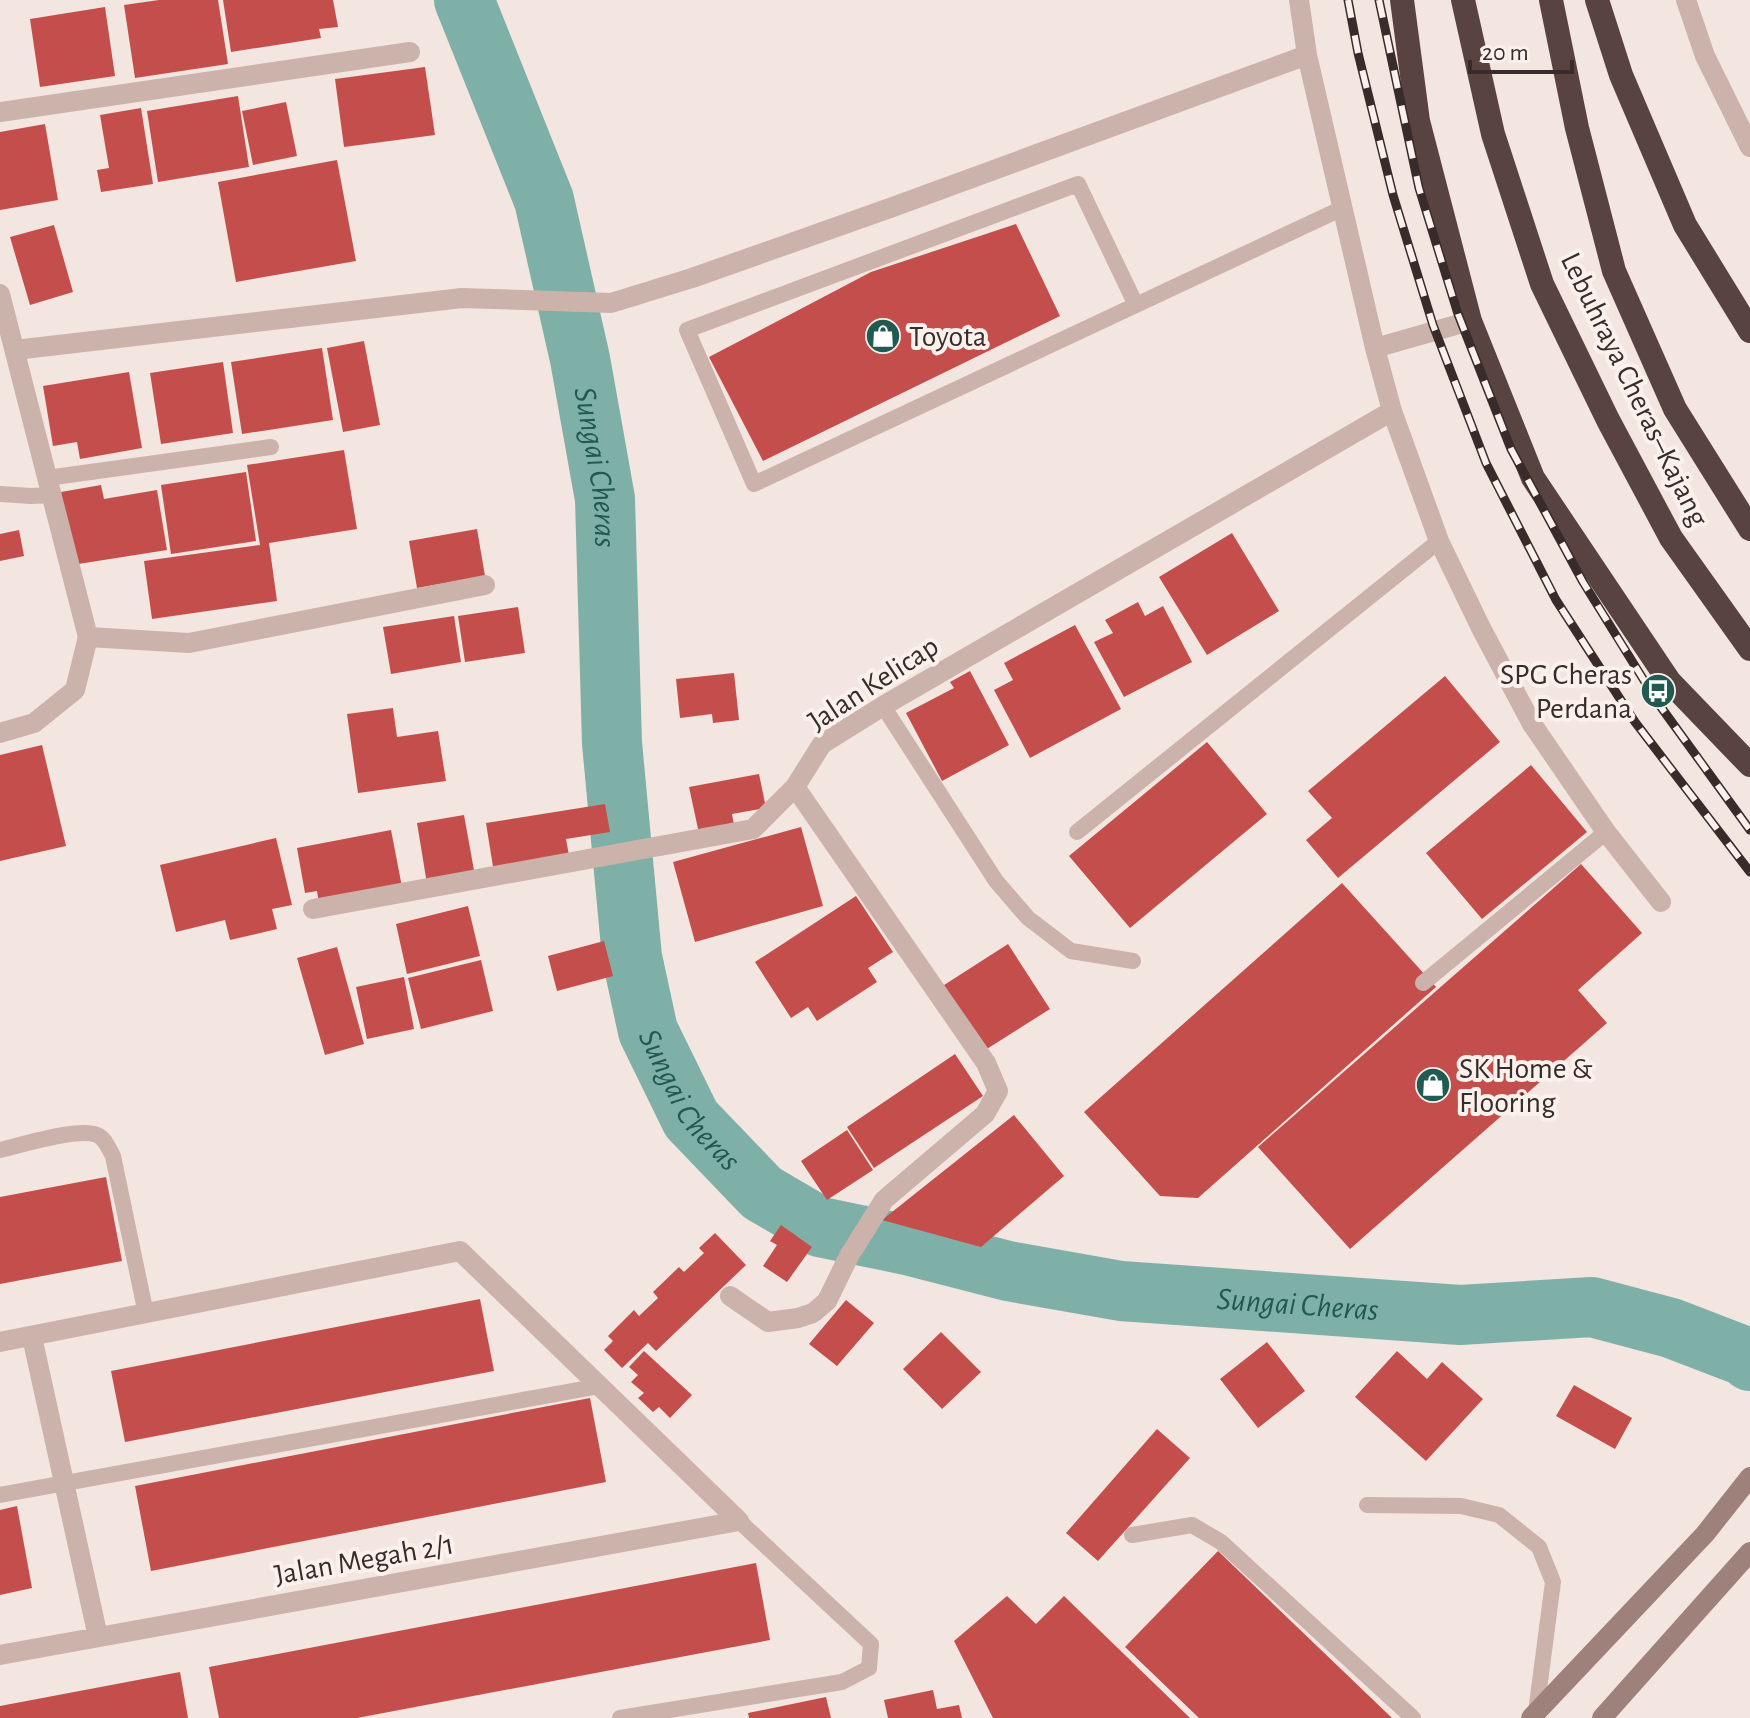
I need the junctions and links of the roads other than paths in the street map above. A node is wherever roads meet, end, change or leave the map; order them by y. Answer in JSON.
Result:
{"nodes":[{"id":1,"x":1299,"y":0,"type":"edge"},
{"id":2,"x":1402,"y":0,"type":"edge"},
{"id":3,"x":1463,"y":0,"type":"edge"},
{"id":4,"x":1551,"y":0,"type":"edge"},
{"id":5,"x":1597,"y":0,"type":"edge"},
{"id":6,"x":1686,"y":0,"type":"edge"},
{"id":7,"x":410,"y":52,"type":"dead end"},
{"id":8,"x":1307,"y":55,"type":"junction"},
{"id":9,"x":0,"y":112,"type":"edge"},
{"id":10,"x":1750,"y":147,"type":"edge"},
{"id":11,"x":1343,"y":208,"type":"junction"},
{"id":12,"x":0,"y":294,"type":"edge"},
{"id":13,"x":1136,"y":305,"type":"junction"},
{"id":14,"x":1470,"y":321,"type":"junction"},
{"id":15,"x":1750,"y":331,"type":"edge"},
{"id":16,"x":1375,"y":348,"type":"junction"},
{"id":17,"x":15,"y":350,"type":"junction"},
{"id":18,"x":1392,"y":411,"type":"junction"},
{"id":19,"x":271,"y":447,"type":"dead end"},
{"id":20,"x":50,"y":487,"type":"junction"},
{"id":21,"x":0,"y":494,"type":"edge"},
{"id":22,"x":1750,"y":529,"type":"edge"},
{"id":23,"x":1439,"y":541,"type":"junction"},
{"id":24,"x":485,"y":585,"type":"dead end"},
{"id":25,"x":88,"y":637,"type":"junction"},
{"id":26,"x":1750,"y":649,"type":"edge"},
{"id":27,"x":883,"y":706,"type":"junction"},
{"id":28,"x":0,"y":733,"type":"edge"},
{"id":29,"x":1750,"y":765,"type":"edge"},
{"id":30,"x":795,"y":787,"type":"junction"},
{"id":31,"x":1077,"y":832,"type":"dead end"},
{"id":32,"x":1606,"y":832,"type":"junction"},
{"id":33,"x":1661,"y":902,"type":"dead end"},
{"id":34,"x":313,"y":909,"type":"dead end"},
{"id":35,"x":1133,"y":961,"type":"dead end"},
{"id":36,"x":1423,"y":983,"type":"dead end"},
{"id":37,"x":0,"y":1150,"type":"edge"},
{"id":38,"x":730,"y":1296,"type":"dead end"},
{"id":39,"x":146,"y":1314,"type":"junction"},
{"id":40,"x":32,"y":1337,"type":"junction"},
{"id":41,"x":0,"y":1342,"type":"edge"},
{"id":42,"x":600,"y":1386,"type":"junction"},
{"id":43,"x":1750,"y":1477,"type":"edge"},
{"id":44,"x":64,"y":1483,"type":"junction"},
{"id":45,"x":0,"y":1495,"type":"edge"},
{"id":46,"x":1367,"y":1505,"type":"dead end"},
{"id":47,"x":739,"y":1521,"type":"junction"},
{"id":48,"x":1132,"y":1535,"type":"dead end"},
{"id":49,"x":1750,"y":1552,"type":"edge"},
{"id":50,"x":98,"y":1637,"type":"junction"},
{"id":51,"x":0,"y":1655,"type":"edge"},
{"id":52,"x":1533,"y":1715,"type":"edge"},
{"id":53,"x":620,"y":1718,"type":"edge"},
{"id":54,"x":1413,"y":1718,"type":"edge"},
{"id":55,"x":1602,"y":1718,"type":"edge"}],
"edges":[{"from":1,"to":8,"type":"street"},
{"from":2,"to":14,"type":"highway"},
{"from":3,"to":26,"type":"highway","name":"Lebuhraya Cheras–Kajang"},
{"from":4,"to":22,"type":"highway","name":"Lebuhraya Cheras–Kajang"},
{"from":5,"to":15,"type":"highway"},
{"from":6,"to":10,"type":"street"},
{"from":7,"to":9,"type":"street"},
{"from":8,"to":11,"type":"street"},
{"from":8,"to":17,"type":"street"},
{"from":11,"to":13,"type":"lane"},
{"from":11,"to":16,"type":"street"},
{"from":12,"to":17,"type":"street"},
{"from":13,"to":13,"type":"lane"},
{"from":14,"to":16,"type":"street"},
{"from":14,"to":29,"type":"highway"},
{"from":16,"to":18,"type":"street"},
{"from":17,"to":20,"type":"street"},
{"from":18,"to":23,"type":"street"},
{"from":18,"to":27,"type":"street","name":"Jalan Kelicap"},
{"from":19,"to":20,"type":"lane"},
{"from":20,"to":21,"type":"lane"},
{"from":20,"to":25,"type":"street"},
{"from":23,"to":31,"type":"lane"},
{"from":23,"to":32,"type":"street"},
{"from":24,"to":25,"type":"street"},
{"from":25,"to":28,"type":"street"},
{"from":27,"to":30,"type":"street","name":"Jalan Kelicap"},
{"from":27,"to":35,"type":"lane"},
{"from":30,"to":34,"type":"street","name":"Jalan Kelicap"},
{"from":30,"to":38,"type":"street"},
{"from":32,"to":33,"type":"street"},
{"from":32,"to":36,"type":"lane"},
{"from":37,"to":39,"type":"lane"},
{"from":39,"to":40,"type":"street"},
{"from":39,"to":42,"type":"street"},
{"from":40,"to":41,"type":"street"},
{"from":40,"to":44,"type":"street"},
{"from":42,"to":44,"type":"lane"},
{"from":42,"to":47,"type":"street"},
{"from":43,"to":52,"type":"main road"},
{"from":44,"to":45,"type":"lane"},
{"from":44,"to":50,"type":"street"},
{"from":46,"to":52,"type":"lane"},
{"from":47,"to":50,"type":"street","name":"Jalan Megah 2/1"},
{"from":47,"to":53,"type":"lane"},
{"from":48,"to":54,"type":"lane"},
{"from":49,"to":55,"type":"main road"},
{"from":50,"to":51,"type":"street","name":"Jalan Megah 2/1"}]}
